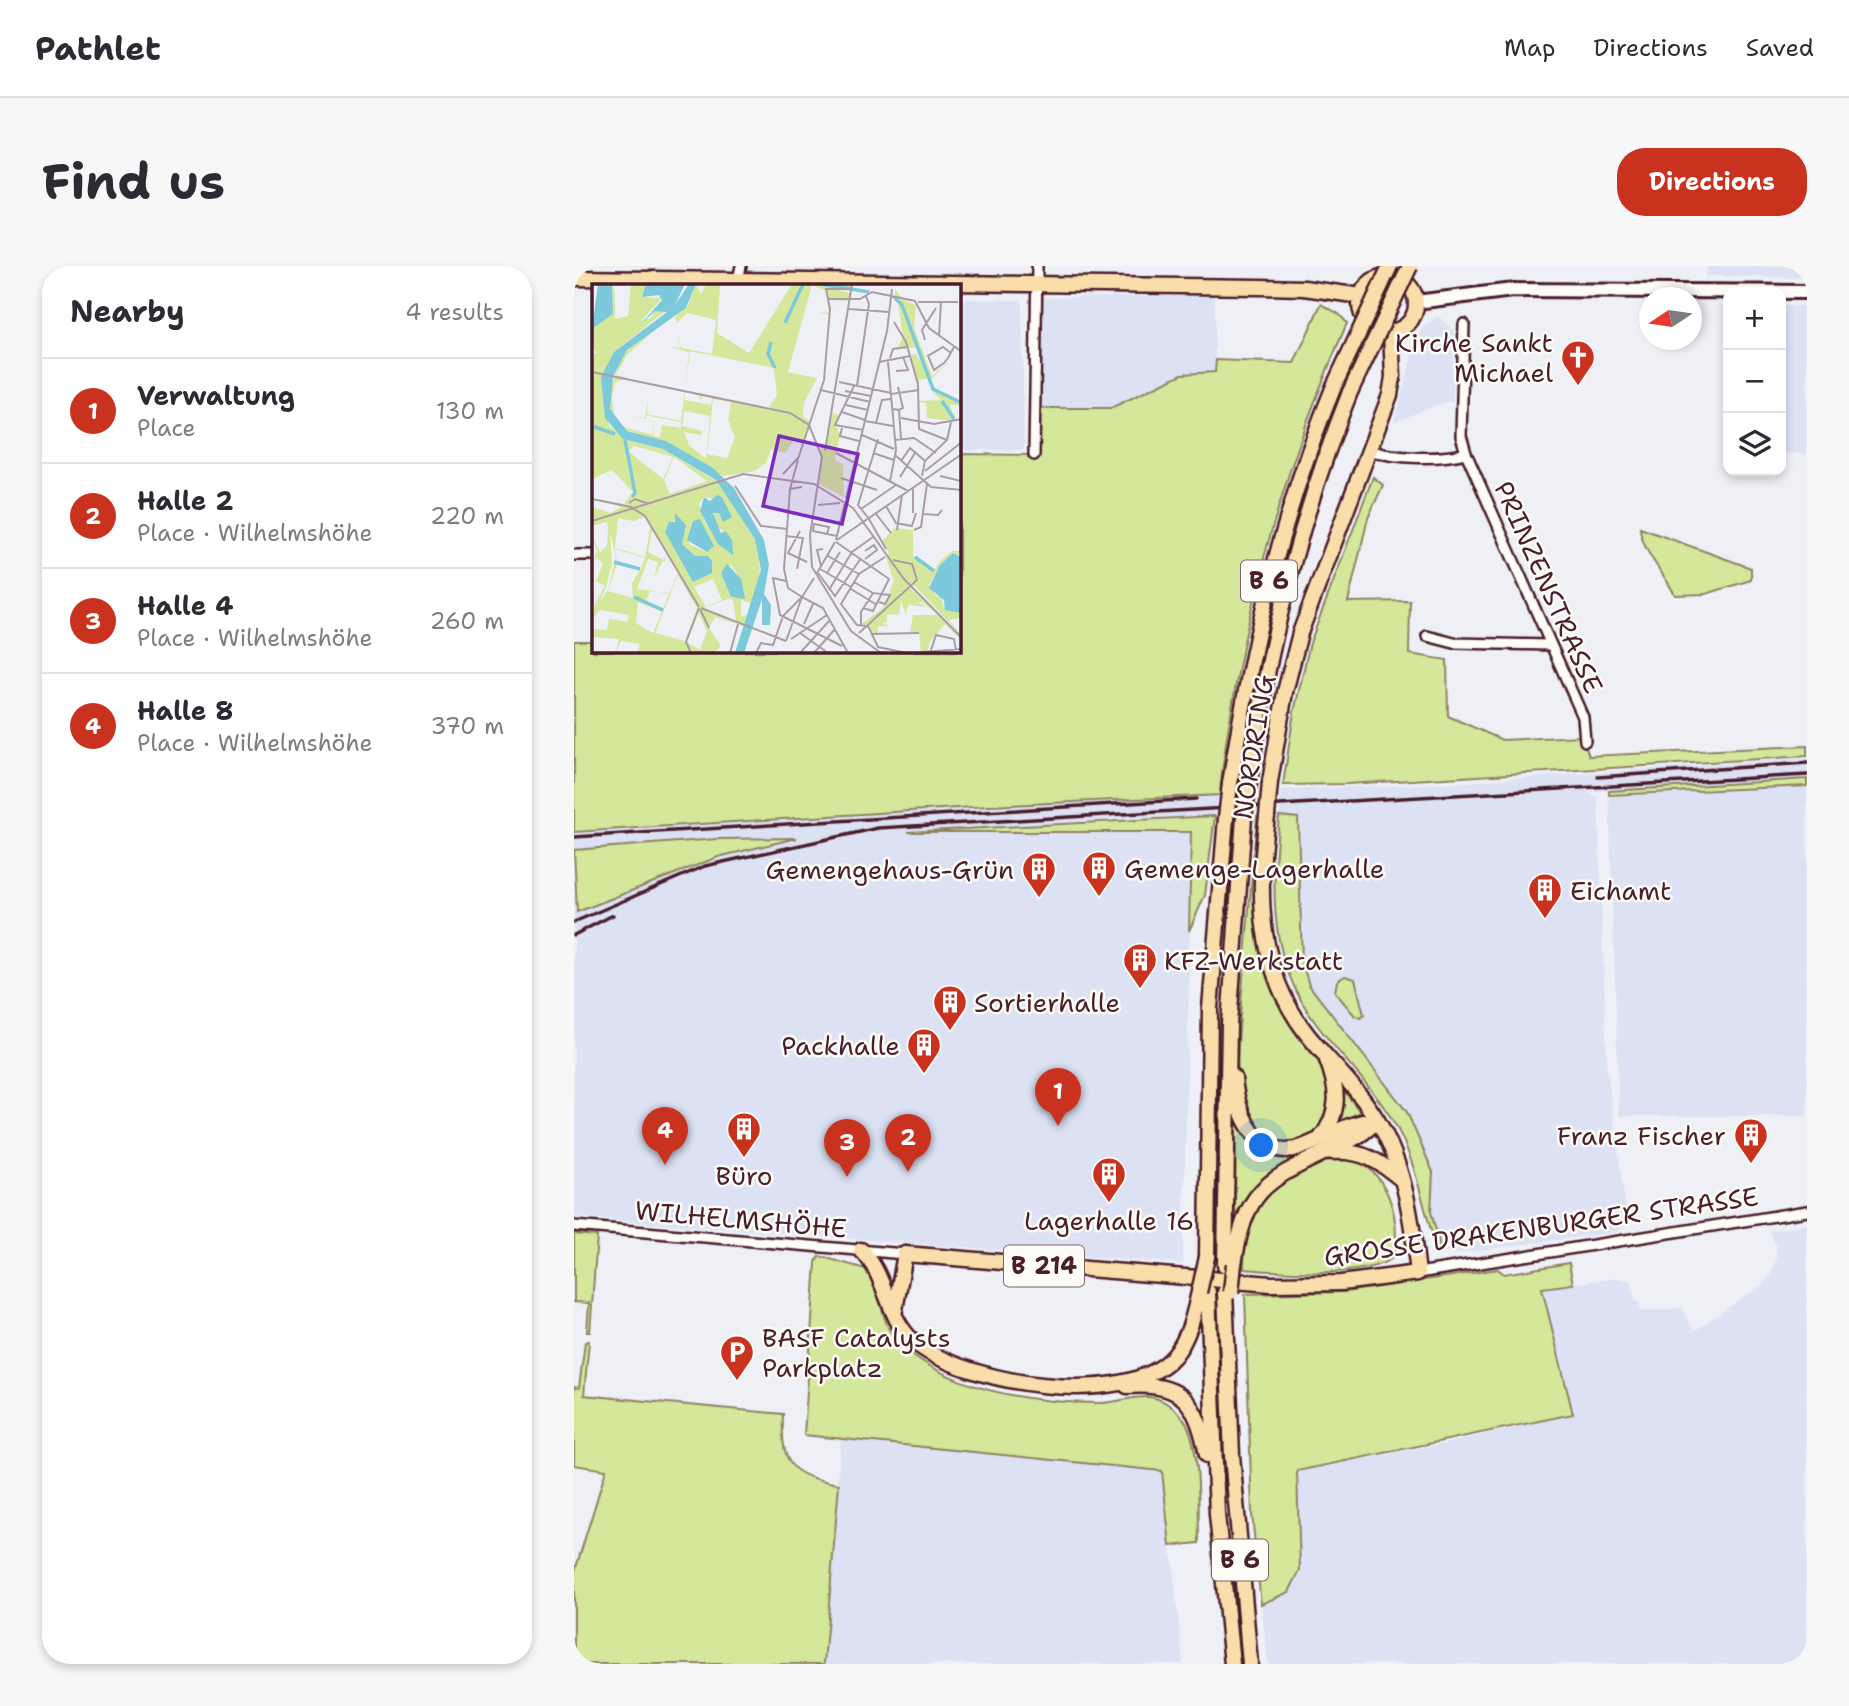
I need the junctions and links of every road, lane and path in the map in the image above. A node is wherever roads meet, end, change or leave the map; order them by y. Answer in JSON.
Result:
{"nodes":[{"id":1,"x":1037,"y":266,"type":"edge"},
{"id":2,"x":1410,"y":266,"type":"edge"},
{"id":3,"x":1395,"y":269,"type":"edge"},
{"id":4,"x":739,"y":277,"type":"edge"},
{"id":5,"x":574,"y":278,"type":"edge"},
{"id":6,"x":1036,"y":284,"type":"junction"},
{"id":7,"x":1807,"y":292,"type":"edge"},
{"id":8,"x":1361,"y":296,"type":"junction"},
{"id":9,"x":1416,"y":302,"type":"junction"},
{"id":10,"x":1464,"y":324,"type":"dead end"},
{"id":11,"x":1391,"y":331,"type":"junction"},
{"id":12,"x":1370,"y":450,"type":"junction"},
{"id":13,"x":1466,"y":453,"type":"junction"},
{"id":14,"x":1034,"y":455,"type":"dead end"},
{"id":15,"x":574,"y":555,"type":"edge"},
{"id":16,"x":592,"y":555,"type":"edge"},
{"id":17,"x":1427,"y":636,"type":"dead end"},
{"id":18,"x":1550,"y":645,"type":"junction"},
{"id":19,"x":1586,"y":741,"type":"dead end"},
{"id":20,"x":1229,"y":1024,"type":"junction"},
{"id":21,"x":1326,"y":1056,"type":"junction"},
{"id":22,"x":1377,"y":1120,"type":"junction"},
{"id":23,"x":1322,"y":1146,"type":"junction"},
{"id":24,"x":1401,"y":1179,"type":"junction"},
{"id":25,"x":1807,"y":1211,"type":"edge"},
{"id":26,"x":574,"y":1226,"type":"edge"},
{"id":27,"x":860,"y":1250,"type":"junction"},
{"id":28,"x":905,"y":1254,"type":"junction"},
{"id":29,"x":1229,"y":1265,"type":"junction"},
{"id":30,"x":1418,"y":1273,"type":"junction"},
{"id":31,"x":1204,"y":1292,"type":"junction"},
{"id":32,"x":894,"y":1311,"type":"junction"},
{"id":33,"x":1109,"y":1385,"type":"junction"},
{"id":34,"x":1211,"y":1457,"type":"junction"},
{"id":35,"x":1232,"y":1664,"type":"edge"},
{"id":36,"x":1250,"y":1664,"type":"edge"}],
"edges":[{"from":1,"to":6,"type":"street"},
{"from":2,"to":20,"type":"main road","number":"B 6","bridge":true},
{"from":3,"to":8,"type":"main road"},
{"from":3,"to":9,"type":"main road"},
{"from":3,"to":31,"type":"main road","number":"B 6","bridge":true},
{"from":4,"to":5,"type":"main road"},
{"from":4,"to":6,"type":"main road"},
{"from":6,"to":8,"type":"main road"},
{"from":6,"to":14,"type":"street"},
{"from":7,"to":9,"type":"main road"},
{"from":8,"to":11,"type":"main road"},
{"from":9,"to":11,"type":"main road"},
{"from":10,"to":13,"type":"street","name":"PRINZENSTRASSE"},
{"from":11,"to":12,"type":"main road","name":"NORDRING"},
{"from":12,"to":13,"type":"street"},
{"from":12,"to":21,"type":"main road","name":"NORDRING","bridge":true},
{"from":13,"to":18,"type":"street","name":"PRINZENSTRASSE"},
{"from":15,"to":16,"type":"street"},
{"from":17,"to":18,"type":"street"},
{"from":18,"to":19,"type":"street","name":"PRINZENSTRASSE"},
{"from":20,"to":23,"type":"main road","number":"B 6"},
{"from":20,"to":29,"type":"main road","number":"B 6"},
{"from":21,"to":22,"type":"main road","name":"NORDRING"},
{"from":21,"to":23,"type":"main road"},
{"from":22,"to":23,"type":"main road","number":"B 6"},
{"from":22,"to":24,"type":"main road","name":"NORDRING"},
{"from":23,"to":24,"type":"main road"},
{"from":23,"to":29,"type":"main road"},
{"from":24,"to":30,"type":"main road","name":"NORDRING"},
{"from":25,"to":30,"type":"street","name":"GROSSE DRAKENBURGER STRASSE"},
{"from":26,"to":27,"type":"street","name":"WILHELMSHÖHE"},
{"from":27,"to":28,"type":"street","name":"WILHELMSHÖHE"},
{"from":27,"to":32,"type":"main road"},
{"from":28,"to":30,"type":"main road","name":"GROSSE DRAKENBURGER STRASSE","number":"B 214"},
{"from":28,"to":32,"type":"main road"},
{"from":29,"to":36,"type":"main road","number":"B 6"},
{"from":31,"to":33,"type":"main road"},
{"from":31,"to":34,"type":"main road"},
{"from":32,"to":33,"type":"main road"},
{"from":33,"to":34,"type":"main road"},
{"from":34,"to":35,"type":"main road","number":"B 6"}]}
